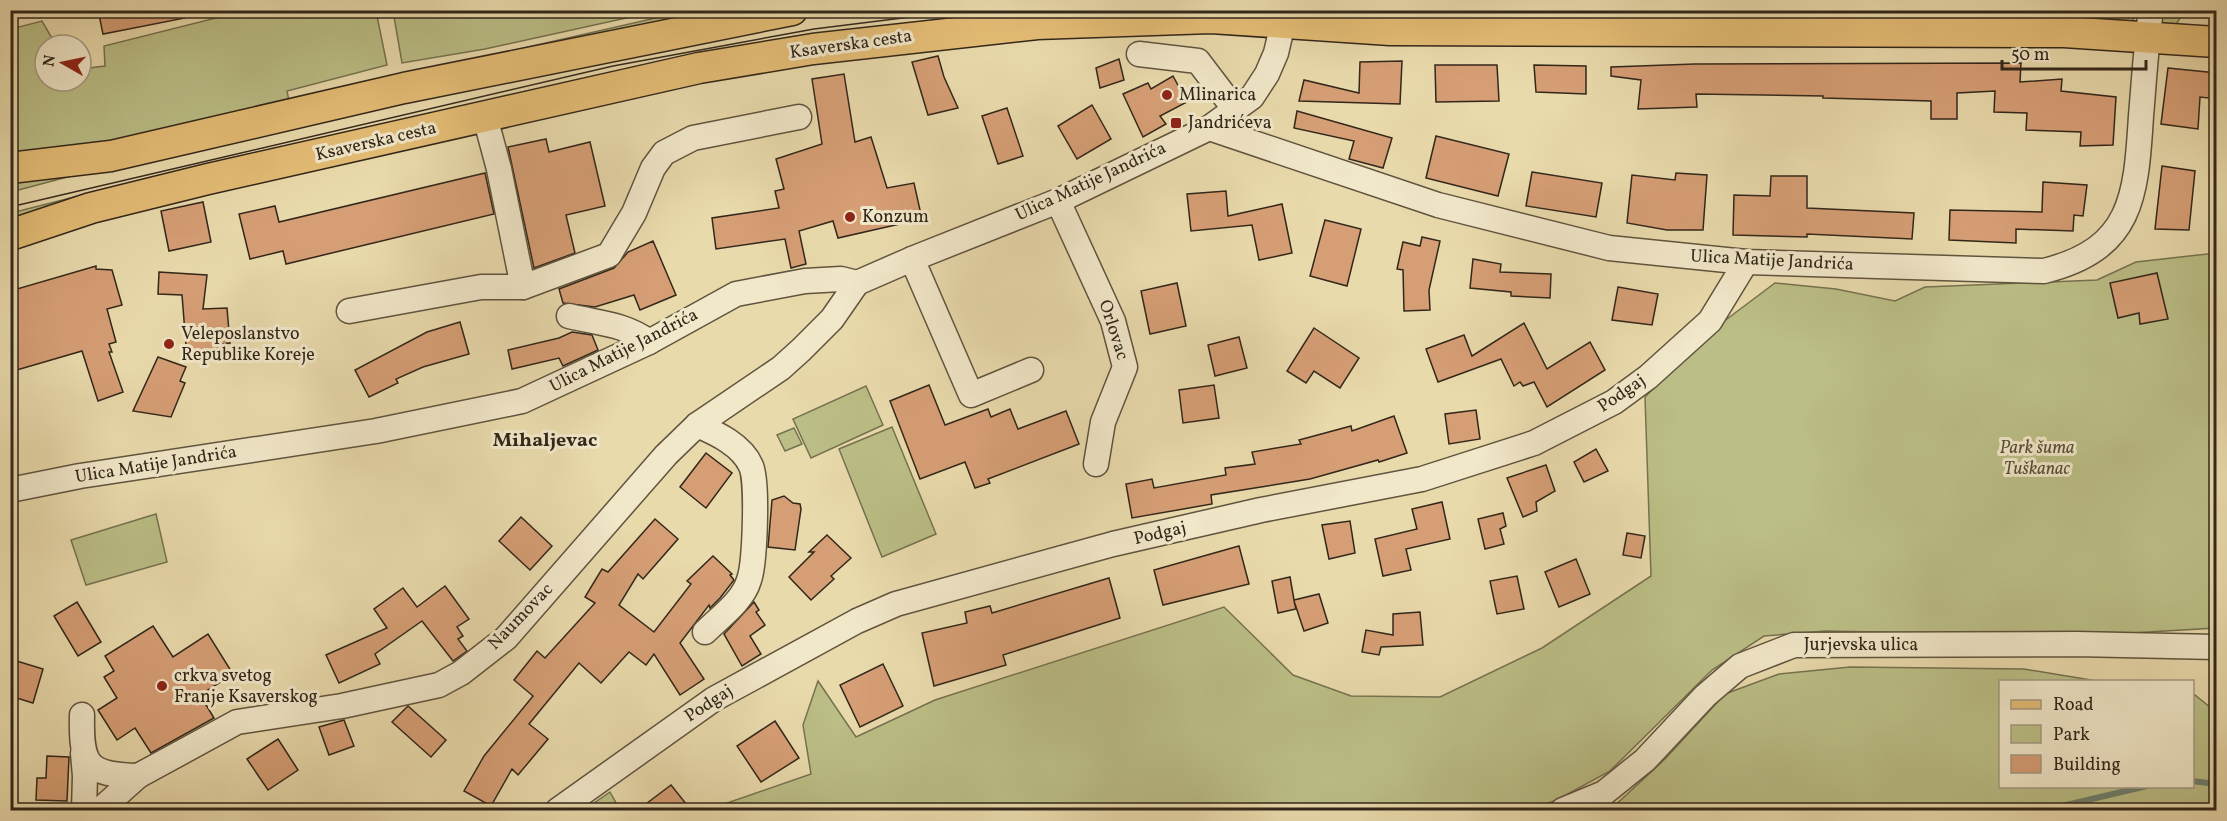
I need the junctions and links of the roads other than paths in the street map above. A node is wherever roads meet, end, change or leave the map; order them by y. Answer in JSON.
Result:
{"nodes":[{"id":1,"x":792,"y":10,"type":"edge"},
{"id":2,"x":1285,"y":17,"type":"edge"},
{"id":3,"x":2149,"y":24,"type":"edge"},
{"id":4,"x":2217,"y":42,"type":"edge"},
{"id":5,"x":1138,"y":54,"type":"dead end"},
{"id":6,"x":1236,"y":111,"type":"junction"},
{"id":7,"x":484,"y":117,"type":"junction"},
{"id":8,"x":799,"y":117,"type":"dead end"},
{"id":9,"x":1209,"y":129,"type":"junction"},
{"id":10,"x":10,"y":168,"type":"edge"},
{"id":11,"x":1058,"y":201,"type":"junction"},
{"id":12,"x":10,"y":235,"type":"edge"},
{"id":13,"x":912,"y":259,"type":"junction"},
{"id":14,"x":1746,"y":262,"type":"junction"},
{"id":15,"x":857,"y":283,"type":"junction"},
{"id":16,"x":523,"y":287,"type":"junction"},
{"id":17,"x":349,"y":311,"type":"dead end"},
{"id":18,"x":569,"y":316,"type":"dead end"},
{"id":19,"x":649,"y":342,"type":"junction"},
{"id":20,"x":1031,"y":370,"type":"dead end"},
{"id":21,"x":697,"y":425,"type":"junction"},
{"id":22,"x":1096,"y":464,"type":"dead end"},
{"id":23,"x":10,"y":490,"type":"edge"},
{"id":24,"x":705,"y":633,"type":"dead end"},
{"id":25,"x":2217,"y":647,"type":"edge"},
{"id":26,"x":82,"y":715,"type":"dead end"},
{"id":27,"x":83,"y":753,"type":"junction"},
{"id":28,"x":138,"y":776,"type":"junction"},
{"id":29,"x":84,"y":810,"type":"edge"},
{"id":30,"x":100,"y":810,"type":"edge"},
{"id":31,"x":558,"y":810,"type":"edge"},
{"id":32,"x":1563,"y":810,"type":"edge"}],
"edges":[{"from":1,"to":10,"type":"main road"},
{"from":2,"to":3,"type":"main road","name":"Ksaverska cesta"},
{"from":2,"to":6,"type":"street","name":"Ulica Matije Jandrića"},
{"from":2,"to":7,"type":"main road","name":"Ksaverska cesta"},
{"from":3,"to":4,"type":"main road","name":"Ksaverska cesta"},
{"from":3,"to":14,"type":"street","name":"Ulica Matije Jandrića"},
{"from":5,"to":6,"type":"street"},
{"from":6,"to":9,"type":"street","name":"Ulica Matije Jandrića"},
{"from":7,"to":12,"type":"main road","name":"Ksaverska cesta"},
{"from":7,"to":16,"type":"street"},
{"from":8,"to":16,"type":"street"},
{"from":9,"to":11,"type":"street","name":"Ulica Matije Jandrića"},
{"from":9,"to":14,"type":"street","name":"Ulica Matije Jandrića"},
{"from":11,"to":13,"type":"street","name":"Ulica Matije Jandrića"},
{"from":11,"to":22,"type":"street","name":"Orlovac"},
{"from":13,"to":15,"type":"street","name":"Ulica Matije Jandrića"},
{"from":13,"to":20,"type":"street"},
{"from":14,"to":31,"type":"street","name":"Podgaj"},
{"from":15,"to":19,"type":"street","name":"Ulica Matije Jandrića"},
{"from":15,"to":21,"type":"street","name":"Naumovac"},
{"from":16,"to":17,"type":"street"},
{"from":18,"to":19,"type":"street"},
{"from":19,"to":23,"type":"street","name":"Ulica Matije Jandrića"},
{"from":21,"to":24,"type":"street"},
{"from":21,"to":28,"type":"street","name":"Naumovac"},
{"from":25,"to":32,"type":"street","name":"Jurjevska ulica"},
{"from":26,"to":27,"type":"street"},
{"from":27,"to":28,"type":"street"},
{"from":27,"to":29,"type":"street"},
{"from":28,"to":30,"type":"street","name":"Naumovac"}]}
